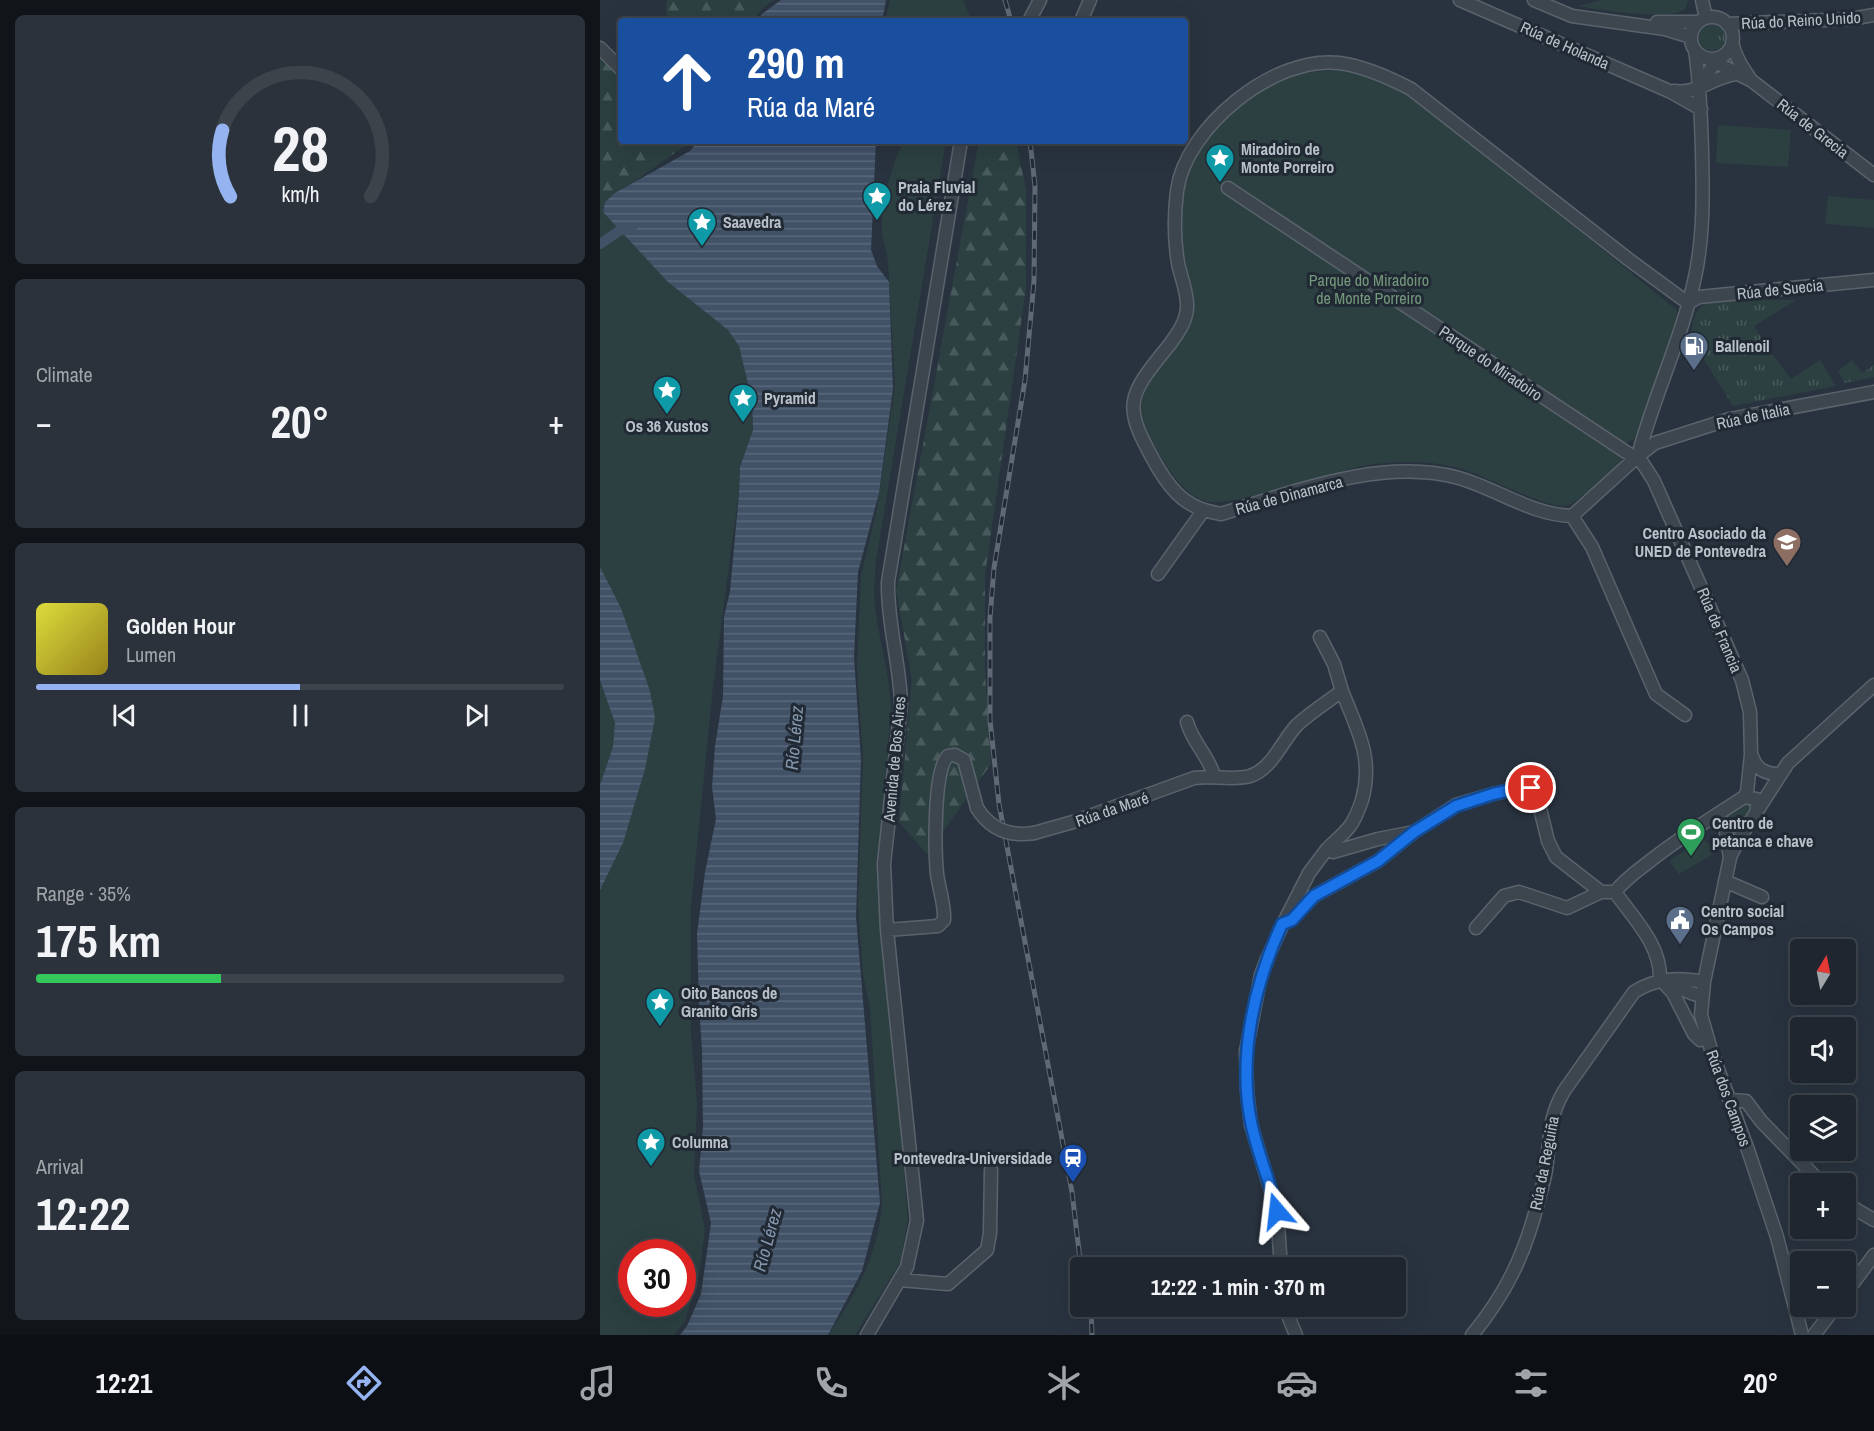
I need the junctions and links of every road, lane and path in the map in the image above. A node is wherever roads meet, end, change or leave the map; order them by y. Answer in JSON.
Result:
{"nodes":[{"id":1,"x":1040,"y":0,"type":"edge"},
{"id":2,"x":1090,"y":0,"type":"edge"},
{"id":3,"x":1461,"y":0,"type":"edge"},
{"id":4,"x":1534,"y":0,"type":"edge"},
{"id":5,"x":1702,"y":0,"type":"edge"},
{"id":6,"x":1874,"y":15,"type":"edge"},
{"id":7,"x":1031,"y":18,"type":"edge"},
{"id":8,"x":1082,"y":18,"type":"edge"},
{"id":9,"x":1702,"y":20,"type":"junction"},
{"id":10,"x":1611,"y":23,"type":"junction"},
{"id":11,"x":1727,"y":24,"type":"junction"},
{"id":12,"x":1691,"y":37,"type":"junction"},
{"id":13,"x":1732,"y":42,"type":"junction"},
{"id":14,"x":600,"y":48,"type":"edge"},
{"id":15,"x":1695,"y":50,"type":"junction"},
{"id":16,"x":1714,"y":59,"type":"junction"},
{"id":17,"x":618,"y":66,"type":"edge"},
{"id":18,"x":1698,"y":72,"type":"junction"},
{"id":19,"x":1737,"y":74,"type":"junction"},
{"id":20,"x":1752,"y":81,"type":"junction"},
{"id":21,"x":1700,"y":87,"type":"junction"},
{"id":22,"x":1669,"y":91,"type":"junction"},
{"id":23,"x":1701,"y":109,"type":"junction"},
{"id":24,"x":960,"y":144,"type":"edge"},
{"id":25,"x":1874,"y":174,"type":"edge"},
{"id":26,"x":1228,"y":189,"type":"dead end"},
{"id":27,"x":1874,"y":280,"type":"edge"},
{"id":28,"x":1688,"y":303,"type":"junction"},
{"id":29,"x":1874,"y":392,"type":"edge"},
{"id":30,"x":1636,"y":457,"type":"junction"},
{"id":31,"x":1203,"y":511,"type":"junction"},
{"id":32,"x":1572,"y":516,"type":"junction"},
{"id":33,"x":1158,"y":574,"type":"dead end"},
{"id":34,"x":1320,"y":637,"type":"dead end"},
{"id":35,"x":1874,"y":685,"type":"edge"},
{"id":36,"x":1342,"y":691,"type":"junction"},
{"id":37,"x":1685,"y":715,"type":"dead end"},
{"id":38,"x":1187,"y":722,"type":"dead end"},
{"id":39,"x":1751,"y":755,"type":"junction"},
{"id":40,"x":1780,"y":775,"type":"junction"},
{"id":41,"x":1214,"y":776,"type":"junction"},
{"id":42,"x":1744,"y":797,"type":"junction"},
{"id":43,"x":1757,"y":810,"type":"junction"},
{"id":44,"x":1723,"y":811,"type":"junction"},
{"id":45,"x":1745,"y":830,"type":"junction"},
{"id":46,"x":1414,"y":832,"type":"junction"},
{"id":47,"x":1726,"y":832,"type":"junction"},
{"id":48,"x":1327,"y":849,"type":"junction"},
{"id":49,"x":1730,"y":858,"type":"junction"},
{"id":50,"x":1725,"y":881,"type":"junction"},
{"id":51,"x":1601,"y":892,"type":"junction"},
{"id":52,"x":1615,"y":892,"type":"junction"},
{"id":53,"x":1762,"y":897,"type":"dead end"},
{"id":54,"x":1282,"y":924,"type":"junction"},
{"id":55,"x":1476,"y":928,"type":"dead end"},
{"id":56,"x":887,"y":930,"type":"junction"},
{"id":57,"x":1660,"y":979,"type":"junction"},
{"id":58,"x":1704,"y":982,"type":"junction"},
{"id":59,"x":1701,"y":996,"type":"junction"},
{"id":60,"x":1707,"y":1038,"type":"junction"},
{"id":61,"x":1730,"y":1100,"type":"junction"},
{"id":62,"x":991,"y":1170,"type":"dead end"},
{"id":63,"x":1811,"y":1173,"type":"edge"},
{"id":64,"x":1856,"y":1209,"type":"edge"},
{"id":65,"x":1874,"y":1220,"type":"edge"},
{"id":66,"x":1874,"y":1255,"type":"edge"},
{"id":67,"x":1280,"y":1257,"type":"edge"},
{"id":68,"x":1856,"y":1279,"type":"edge"},
{"id":69,"x":900,"y":1280,"type":"junction"},
{"id":70,"x":1289,"y":1317,"type":"edge"},
{"id":71,"x":1828,"y":1317,"type":"edge"},
{"id":72,"x":867,"y":1335,"type":"edge"},
{"id":73,"x":1296,"y":1335,"type":"edge"},
{"id":74,"x":1472,"y":1335,"type":"edge"},
{"id":75,"x":1802,"y":1335,"type":"edge"},
{"id":76,"x":1814,"y":1335,"type":"edge"}],
"edges":[{"from":1,"to":7,"type":"street"},
{"from":2,"to":8,"type":"street"},
{"from":3,"to":22,"type":"street","name":"Rúa de Holanda"},
{"from":4,"to":10,"type":"street"},
{"from":5,"to":9,"type":"street"},
{"from":6,"to":11,"type":"street","name":"Rúa do Reino Unido"},
{"from":9,"to":10,"type":"street"},
{"from":9,"to":11,"type":"street"},
{"from":9,"to":12,"type":"street"},
{"from":10,"to":12,"type":"street"},
{"from":11,"to":13,"type":"street"},
{"from":12,"to":15,"type":"street"},
{"from":13,"to":16,"type":"street"},
{"from":13,"to":20,"type":"street","name":"Rúa de Grecia"},
{"from":14,"to":17,"type":"street"},
{"from":15,"to":16,"type":"street"},
{"from":15,"to":18,"type":"street"},
{"from":16,"to":19,"type":"street","name":"Rúa de Grecia"},
{"from":16,"to":21,"type":"street"},
{"from":18,"to":21,"type":"street"},
{"from":18,"to":22,"type":"street"},
{"from":19,"to":20,"type":"street","name":"Rúa de Grecia"},
{"from":19,"to":21,"type":"street"},
{"from":20,"to":25,"type":"street","name":"Rúa de Grecia"},
{"from":21,"to":22,"type":"street"},
{"from":21,"to":23,"type":"street"},
{"from":22,"to":23,"type":"street","name":"Rúa de Holanda"},
{"from":23,"to":28,"type":"street"},
{"from":24,"to":56,"type":"street","name":"Avenida de Bos Aires"},
{"from":26,"to":30,"type":"street","name":"Parque do Miradoiro"},
{"from":27,"to":28,"type":"street","name":"Rúa de Suecia"},
{"from":28,"to":30,"type":"street"},
{"from":28,"to":31,"type":"street"},
{"from":29,"to":30,"type":"street","name":"Rúa de Italia"},
{"from":30,"to":32,"type":"street"},
{"from":30,"to":39,"type":"street","name":"Rúa de Francia"},
{"from":31,"to":32,"type":"street","name":"Rúa de Dinamarca"},
{"from":31,"to":33,"type":"street"},
{"from":32,"to":37,"type":"street"},
{"from":34,"to":36,"type":"street"},
{"from":35,"to":40,"type":"street"},
{"from":36,"to":41,"type":"street","name":"Rúa da Maré"},
{"from":36,"to":48,"type":"street"},
{"from":38,"to":41,"type":"street"},
{"from":39,"to":40,"type":"street"},
{"from":39,"to":42,"type":"street","name":"Rúa de Francia"},
{"from":40,"to":43,"type":"street"},
{"from":41,"to":56,"type":"street","name":"Rúa da Maré","bridge":true},
{"from":42,"to":43,"type":"street"},
{"from":42,"to":44,"type":"street"},
{"from":43,"to":45,"type":"street"},
{"from":44,"to":47,"type":"street"},
{"from":44,"to":52,"type":"street"},
{"from":45,"to":47,"type":"street"},
{"from":45,"to":49,"type":"street","name":"Rúa dos Campos"},
{"from":46,"to":48,"type":"street"},
{"from":46,"to":51,"type":"street"},
{"from":46,"to":54,"type":"street"},
{"from":47,"to":49,"type":"street","name":"Rúa dos Campos"},
{"from":48,"to":54,"type":"street"},
{"from":49,"to":50,"type":"street","name":"Rúa dos Campos"},
{"from":50,"to":53,"type":"street"},
{"from":50,"to":58,"type":"street","name":"Rúa dos Campos"},
{"from":51,"to":52,"type":"street"},
{"from":51,"to":55,"type":"street"},
{"from":52,"to":57,"type":"street"},
{"from":54,"to":67,"type":"street"},
{"from":56,"to":69,"type":"street","name":"Avenida de Bos Aires"},
{"from":57,"to":58,"type":"street"},
{"from":57,"to":59,"type":"street"},
{"from":57,"to":60,"type":"street"},
{"from":57,"to":74,"type":"street","name":"Rúa da Reguiña"},
{"from":58,"to":59,"type":"street","name":"Rúa dos Campos"},
{"from":59,"to":60,"type":"street","name":"Rúa dos Campos"},
{"from":60,"to":61,"type":"street","name":"Rúa dos Campos"},
{"from":61,"to":63,"type":"street"},
{"from":61,"to":75,"type":"street","name":"Rúa dos Campos"},
{"from":62,"to":69,"type":"street"},
{"from":64,"to":65,"type":"street"},
{"from":66,"to":68,"type":"street"},
{"from":69,"to":72,"type":"street","name":"Avenida de Bos Aires"},
{"from":70,"to":73,"type":"street"},
{"from":71,"to":76,"type":"street"}]}
